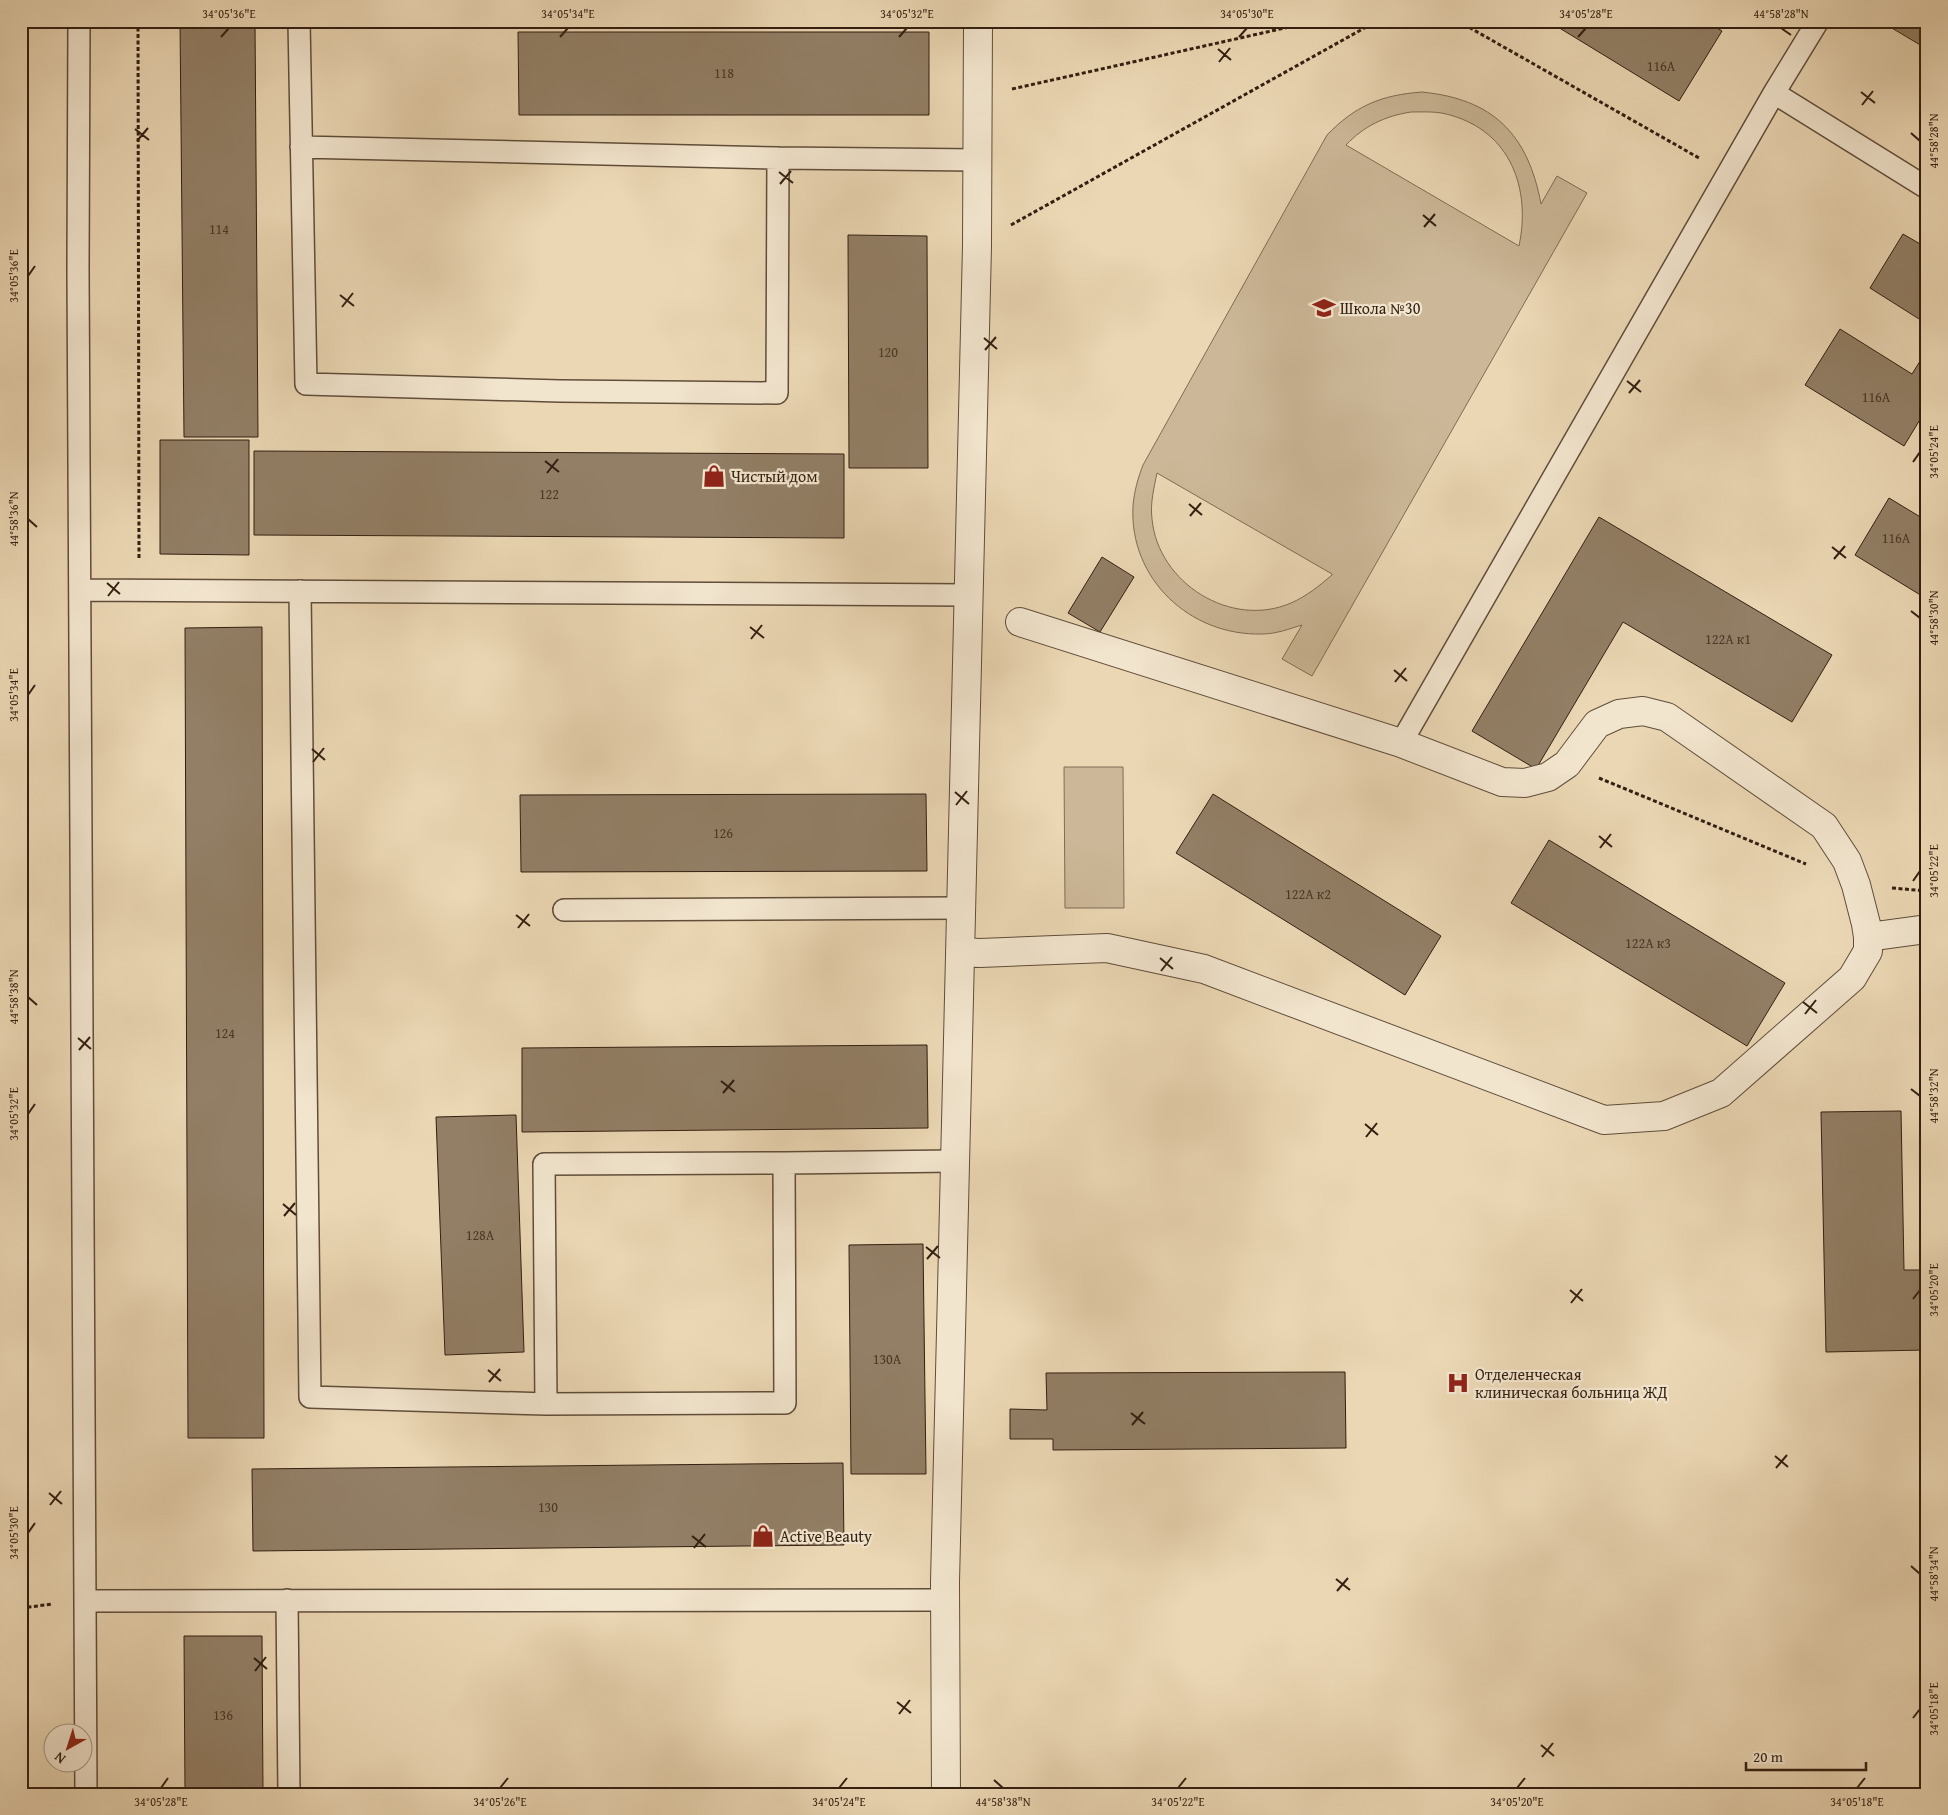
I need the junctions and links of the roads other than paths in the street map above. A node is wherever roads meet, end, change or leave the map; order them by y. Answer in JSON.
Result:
{"nodes":[{"id":1,"x":79,"y":21,"type":"edge"},
{"id":2,"x":299,"y":21,"type":"edge"},
{"id":3,"x":978,"y":21,"type":"edge"},
{"id":4,"x":1818,"y":21,"type":"edge"},
{"id":5,"x":1774,"y":93,"type":"junction"},
{"id":6,"x":301,"y":147,"type":"junction"},
{"id":7,"x":778,"y":158,"type":"junction"},
{"id":8,"x":977,"y":160,"type":"junction"},
{"id":9,"x":1927,"y":188,"type":"edge"},
{"id":10,"x":80,"y":590,"type":"junction"},
{"id":11,"x":300,"y":591,"type":"junction"},
{"id":12,"x":969,"y":595,"type":"junction"},
{"id":13,"x":1020,"y":622,"type":"dead end"},
{"id":14,"x":1401,"y":743,"type":"junction"},
{"id":15,"x":961,"y":908,"type":"junction"},
{"id":16,"x":564,"y":910,"type":"dead end"},
{"id":17,"x":1927,"y":929,"type":"edge"},
{"id":18,"x":1868,"y":936,"type":"junction"},
{"id":19,"x":960,"y":952,"type":"junction"},
{"id":20,"x":955,"y":1161,"type":"junction"},
{"id":21,"x":784,"y":1163,"type":"junction"},
{"id":22,"x":546,"y":1404,"type":"junction"},
{"id":23,"x":287,"y":1600,"type":"junction"},
{"id":24,"x":946,"y":1600,"type":"junction"},
{"id":25,"x":85,"y":1601,"type":"junction"},
{"id":26,"x":86,"y":1794,"type":"edge"},
{"id":27,"x":290,"y":1794,"type":"edge"},
{"id":28,"x":946,"y":1794,"type":"edge"}],
"edges":[{"from":1,"to":10,"type":"lane"},
{"from":2,"to":6,"type":"lane"},
{"from":3,"to":8,"type":"street"},
{"from":4,"to":5,"type":"lane"},
{"from":5,"to":9,"type":"lane"},
{"from":5,"to":14,"type":"lane"},
{"from":6,"to":7,"type":"lane"},
{"from":6,"to":7,"type":"lane"},
{"from":7,"to":8,"type":"lane"},
{"from":8,"to":12,"type":"street"},
{"from":10,"to":11,"type":"lane"},
{"from":10,"to":25,"type":"lane"},
{"from":11,"to":12,"type":"lane"},
{"from":11,"to":22,"type":"lane"},
{"from":12,"to":15,"type":"street"},
{"from":13,"to":14,"type":"street"},
{"from":14,"to":18,"type":"street"},
{"from":15,"to":16,"type":"lane"},
{"from":15,"to":19,"type":"street"},
{"from":17,"to":18,"type":"street"},
{"from":18,"to":19,"type":"street"},
{"from":19,"to":20,"type":"street"},
{"from":20,"to":21,"type":"lane"},
{"from":20,"to":24,"type":"street"},
{"from":21,"to":22,"type":"lane"},
{"from":21,"to":22,"type":"lane"},
{"from":23,"to":24,"type":"lane"},
{"from":23,"to":25,"type":"lane"},
{"from":23,"to":27,"type":"lane"},
{"from":24,"to":28,"type":"street"},
{"from":25,"to":26,"type":"lane"}]}
